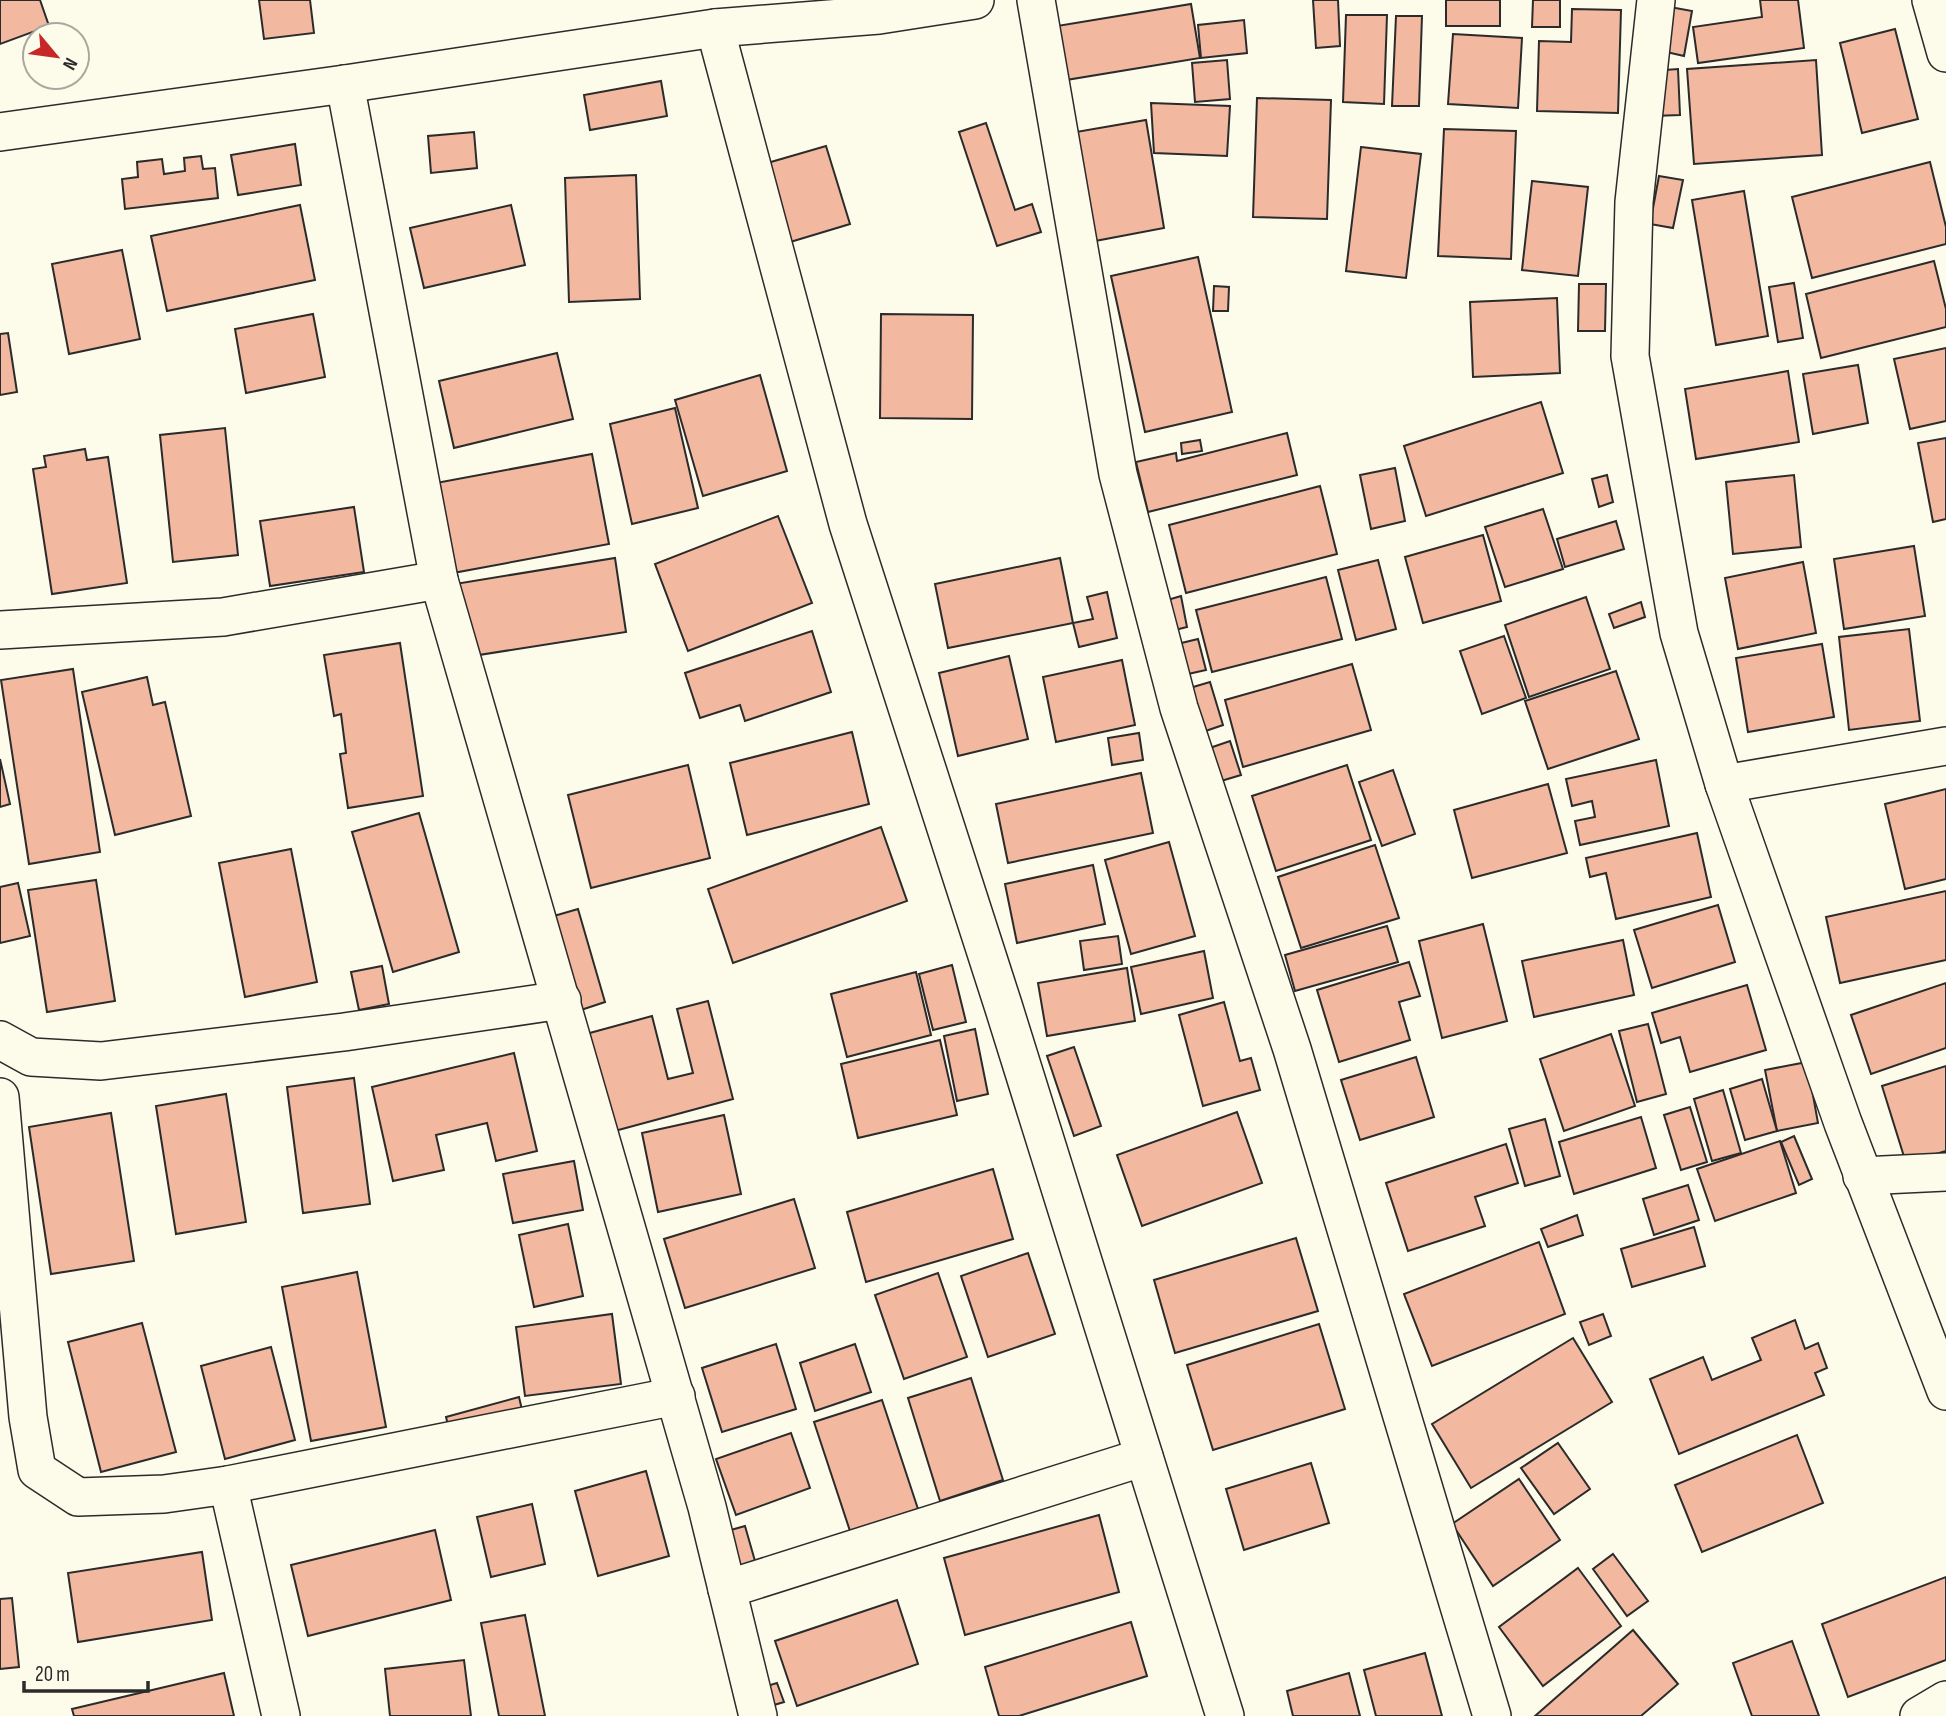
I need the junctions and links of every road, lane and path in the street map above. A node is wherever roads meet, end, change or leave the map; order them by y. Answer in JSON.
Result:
{"nodes":[{"id":1,"x":975,"y":0,"type":"edge"},
{"id":2,"x":1036,"y":0,"type":"edge"},
{"id":3,"x":1656,"y":0,"type":"edge"},
{"id":4,"x":1931,"y":0,"type":"edge"},
{"id":5,"x":715,"y":28,"type":"junction"},
{"id":6,"x":1946,"y":53,"type":"edge"},
{"id":7,"x":345,"y":84,"type":"junction"},
{"id":8,"x":0,"y":132,"type":"edge"},
{"id":9,"x":439,"y":580,"type":"junction"},
{"id":10,"x":0,"y":630,"type":"edge"},
{"id":11,"x":1946,"y":746,"type":"edge"},
{"id":12,"x":1724,"y":784,"type":"junction"},
{"id":13,"x":562,"y":1000,"type":"junction"},
{"id":14,"x":0,"y":1040,"type":"edge"},
{"id":15,"x":0,"y":1097,"type":"edge"},
{"id":16,"x":1946,"y":1172,"type":"edge"},
{"id":17,"x":1862,"y":1175,"type":"junction"},
{"id":18,"x":1946,"y":1391,"type":"edge"},
{"id":19,"x":676,"y":1396,"type":"junction"},
{"id":20,"x":1144,"y":1457,"type":"junction"},
{"id":21,"x":228,"y":1485,"type":"junction"},
{"id":22,"x":727,"y":1589,"type":"junction"},
{"id":23,"x":1946,"y":1700,"type":"edge"},
{"id":24,"x":281,"y":1716,"type":"edge"},
{"id":25,"x":758,"y":1716,"type":"edge"},
{"id":26,"x":1225,"y":1716,"type":"edge"},
{"id":27,"x":1492,"y":1716,"type":"edge"},
{"id":28,"x":1919,"y":1716,"type":"edge"}],
"edges":[{"from":1,"to":5,"type":"street"},
{"from":2,"to":27,"type":"street"},
{"from":3,"to":12,"type":"street"},
{"from":4,"to":6,"type":"street"},
{"from":5,"to":7,"type":"street"},
{"from":5,"to":20,"type":"street"},
{"from":7,"to":8,"type":"street"},
{"from":7,"to":9,"type":"street"},
{"from":9,"to":10,"type":"street"},
{"from":9,"to":13,"type":"street"},
{"from":11,"to":12,"type":"street"},
{"from":12,"to":17,"type":"street"},
{"from":13,"to":14,"type":"street"},
{"from":13,"to":19,"type":"street"},
{"from":15,"to":21,"type":"street"},
{"from":16,"to":17,"type":"street"},
{"from":17,"to":18,"type":"street"},
{"from":19,"to":21,"type":"street"},
{"from":19,"to":22,"type":"street"},
{"from":20,"to":22,"type":"street"},
{"from":20,"to":26,"type":"street"},
{"from":21,"to":24,"type":"street"},
{"from":22,"to":25,"type":"street"},
{"from":23,"to":28,"type":"street"}]}
